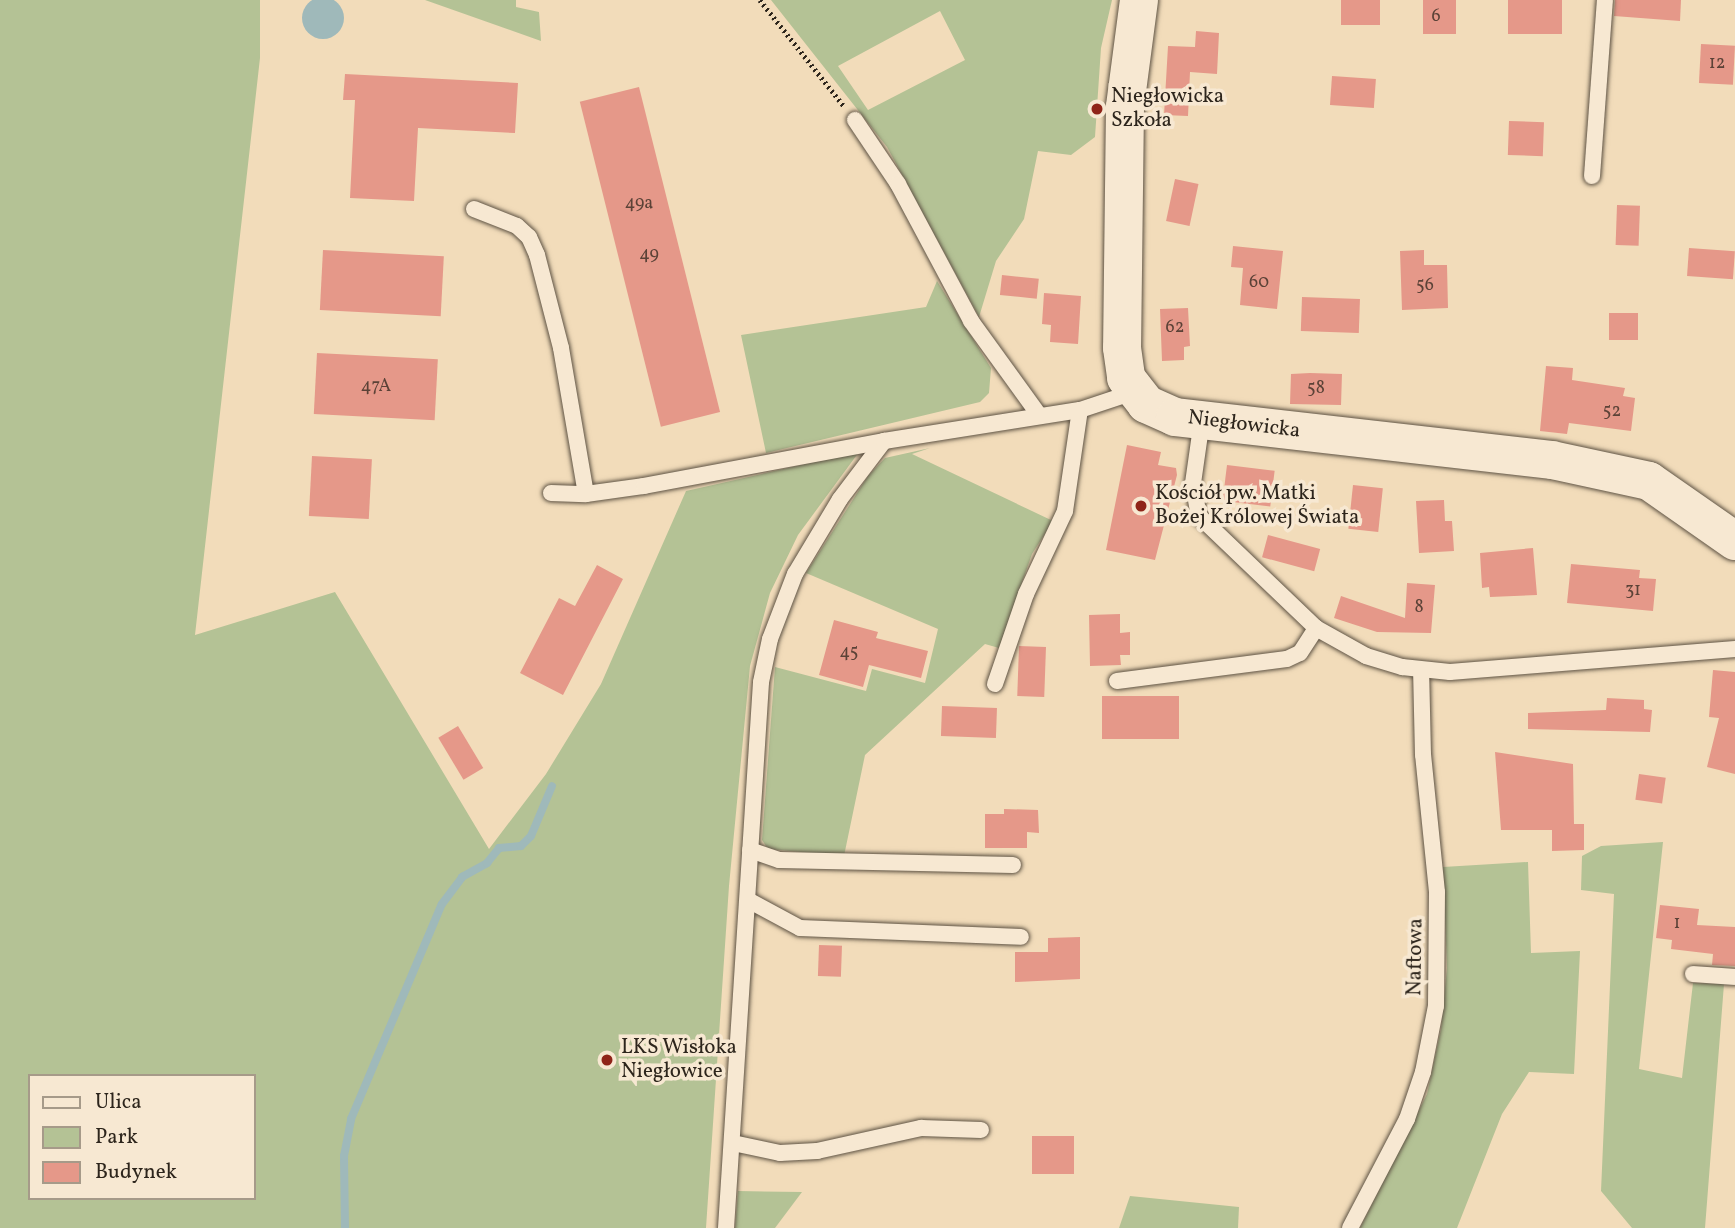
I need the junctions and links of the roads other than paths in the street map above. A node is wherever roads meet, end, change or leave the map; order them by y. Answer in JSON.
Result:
{"nodes":[{"id":1,"x":1139,"y":0,"type":"edge"},
{"id":2,"x":1605,"y":0,"type":"edge"},
{"id":3,"x":855,"y":121,"type":"road end"},
{"id":4,"x":1591,"y":176,"type":"dead end"},
{"id":5,"x":474,"y":209,"type":"dead end"},
{"id":6,"x":1133,"y":392,"type":"junction"},
{"id":7,"x":1080,"y":410,"type":"junction"},
{"id":8,"x":1039,"y":415,"type":"junction"},
{"id":9,"x":1202,"y":420,"type":"junction"},
{"id":10,"x":884,"y":441,"type":"junction"},
{"id":11,"x":551,"y":493,"type":"dead end"},
{"id":12,"x":586,"y":494,"type":"junction"},
{"id":13,"x":1735,"y":541,"type":"edge"},
{"id":14,"x":1316,"y":628,"type":"junction"},
{"id":15,"x":1735,"y":649,"type":"edge"},
{"id":16,"x":1421,"y":670,"type":"junction"},
{"id":17,"x":1117,"y":681,"type":"dead end"},
{"id":18,"x":995,"y":684,"type":"dead end"},
{"id":19,"x":750,"y":849,"type":"junction"},
{"id":20,"x":1013,"y":865,"type":"dead end"},
{"id":21,"x":748,"y":900,"type":"junction"},
{"id":22,"x":1021,"y":937,"type":"dead end"},
{"id":23,"x":1693,"y":974,"type":"dead end"},
{"id":24,"x":1735,"y":977,"type":"edge"},
{"id":25,"x":981,"y":1130,"type":"dead end"},
{"id":26,"x":733,"y":1143,"type":"junction"},
{"id":27,"x":726,"y":1228,"type":"edge"},
{"id":28,"x":1350,"y":1228,"type":"edge"}],
"edges":[{"from":1,"to":6,"type":"street"},
{"from":2,"to":4,"type":"lane"},
{"from":3,"to":8,"type":"lane"},
{"from":5,"to":12,"type":"lane"},
{"from":6,"to":7,"type":"lane"},
{"from":6,"to":9,"type":"street","name":"Niegłowicka"},
{"from":7,"to":8,"type":"lane"},
{"from":7,"to":18,"type":"lane"},
{"from":8,"to":10,"type":"lane"},
{"from":9,"to":13,"type":"street","name":"Niegłowicka"},
{"from":9,"to":14,"type":"lane"},
{"from":10,"to":12,"type":"lane"},
{"from":10,"to":19,"type":"lane"},
{"from":11,"to":12,"type":"lane"},
{"from":14,"to":16,"type":"lane"},
{"from":14,"to":17,"type":"lane"},
{"from":15,"to":16,"type":"lane"},
{"from":16,"to":28,"type":"lane","name":"Naftowa"},
{"from":19,"to":20,"type":"lane"},
{"from":19,"to":21,"type":"lane"},
{"from":21,"to":22,"type":"lane"},
{"from":21,"to":26,"type":"lane"},
{"from":23,"to":24,"type":"lane"},
{"from":25,"to":26,"type":"lane"},
{"from":26,"to":27,"type":"lane"}]}
